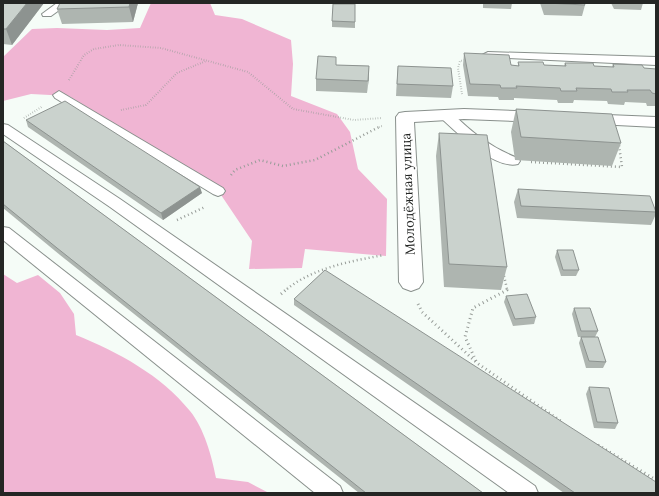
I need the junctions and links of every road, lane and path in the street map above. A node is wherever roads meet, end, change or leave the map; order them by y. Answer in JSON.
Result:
{"nodes":[{"id":1,"x":64,"y":3,"type":"edge"},
{"id":2,"x":47,"y":14,"type":"dead end"},
{"id":3,"x":482,"y":55,"type":"joint"},
{"id":4,"x":206,"y":61,"type":"junction"},
{"id":5,"x":656,"y":61,"type":"edge"},
{"id":6,"x":59,"y":95,"type":"junction"},
{"id":7,"x":455,"y":114,"type":"junction"},
{"id":8,"x":92,"y":116,"type":"junction"},
{"id":9,"x":405,"y":117,"type":"junction"},
{"id":10,"x":628,"y":121,"type":"junction"},
{"id":11,"x":656,"y":122,"type":"edge"},
{"id":12,"x":5,"y":129,"type":"edge"},
{"id":13,"x":513,"y":161,"type":"joint"},
{"id":14,"x":218,"y":192,"type":"junction"},
{"id":15,"x":151,"y":228,"type":"junction"},
{"id":16,"x":3,"y":232,"type":"edge"},
{"id":17,"x":410,"y":250,"type":"junction"},
{"id":18,"x":502,"y":271,"type":"edge"},
{"id":19,"x":411,"y":282,"type":"joint"},
{"id":20,"x":264,"y":308,"type":"junction"},
{"id":21,"x":477,"y":363,"type":"junction"},
{"id":22,"x":569,"y":426,"type":"edge"},
{"id":23,"x":595,"y":443,"type":"edge"},
{"id":24,"x":656,"y":480,"type":"edge"},
{"id":25,"x":332,"y":493,"type":"edge"},
{"id":26,"x":527,"y":493,"type":"edge"}],
"edges":[{"from":1,"to":2,"type":"lane"},
{"from":3,"to":5,"type":"lane"},
{"from":3,"to":7,"type":"path"},
{"from":4,"to":6,"type":"path"},
{"from":4,"to":8,"type":"path"},
{"from":4,"to":9,"type":"path"},
{"from":6,"to":8,"type":"lane"},
{"from":6,"to":12,"type":"path"},
{"from":7,"to":9,"type":"street","name":"Молодёжная улица"},
{"from":7,"to":10,"type":"street","name":"Молодёжная улица"},
{"from":7,"to":13,"type":"lane"},
{"from":8,"to":14,"type":"lane"},
{"from":9,"to":14,"type":"path"},
{"from":9,"to":17,"type":"street","name":"Молодёжная улица"},
{"from":10,"to":11,"type":"street","name":"Молодёжная улица"},
{"from":10,"to":13,"type":"path"},
{"from":12,"to":15,"type":"lane"},
{"from":14,"to":15,"type":"path"},
{"from":15,"to":20,"type":"lane"},
{"from":16,"to":25,"type":"lane"},
{"from":17,"to":19,"type":"street","name":"Молодёжная улица"},
{"from":17,"to":20,"type":"path"},
{"from":18,"to":21,"type":"path"},
{"from":19,"to":21,"type":"path"},
{"from":20,"to":26,"type":"lane"},
{"from":21,"to":22,"type":"path"},
{"from":23,"to":24,"type":"path"}]}
